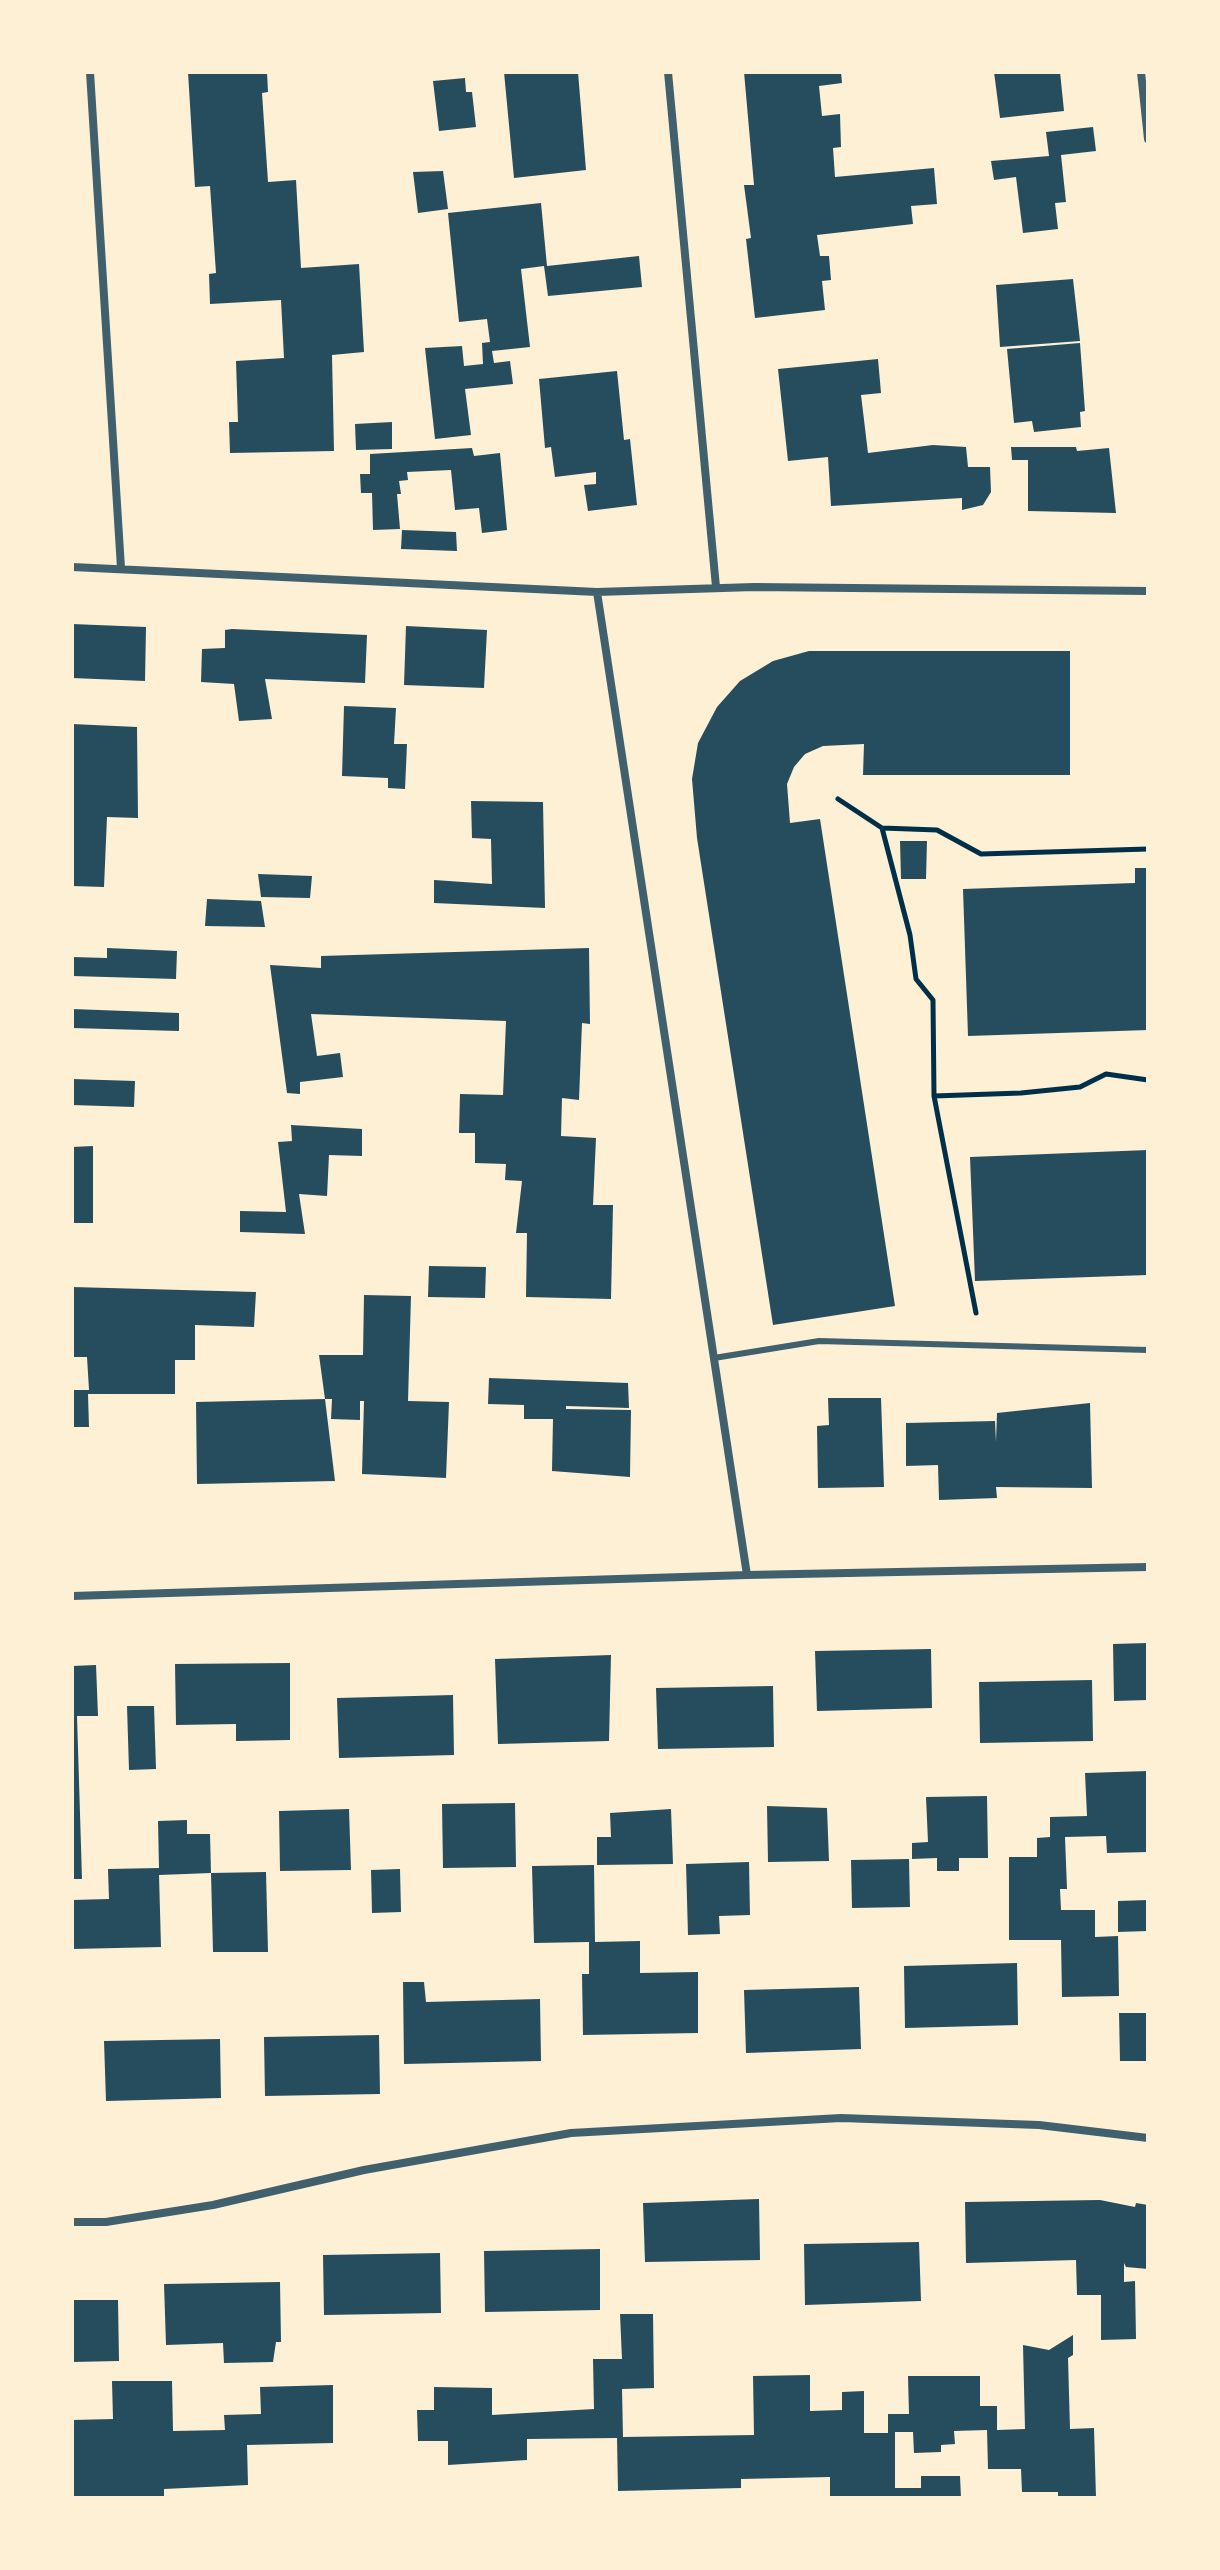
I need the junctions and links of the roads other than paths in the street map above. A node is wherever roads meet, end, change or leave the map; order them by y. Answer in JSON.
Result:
{"nodes":[{"id":1,"x":90,"y":72,"type":"edge"},
{"id":2,"x":668,"y":72,"type":"edge"},
{"id":3,"x":1141,"y":72,"type":"edge"},
{"id":4,"x":1148,"y":139,"type":"edge"},
{"id":5,"x":72,"y":567,"type":"edge"},
{"id":6,"x":121,"y":568,"type":"junction"},
{"id":7,"x":716,"y":587,"type":"junction"},
{"id":8,"x":1148,"y":591,"type":"edge"},
{"id":9,"x":597,"y":592,"type":"junction"},
{"id":10,"x":1148,"y":1350,"type":"edge"},
{"id":11,"x":714,"y":1358,"type":"junction"},
{"id":12,"x":1148,"y":1567,"type":"edge"},
{"id":13,"x":747,"y":1575,"type":"junction"},
{"id":14,"x":72,"y":1596,"type":"edge"},
{"id":15,"x":1148,"y":2138,"type":"edge"},
{"id":16,"x":72,"y":2222,"type":"edge"}],
"edges":[{"from":1,"to":6,"type":"street"},
{"from":2,"to":7,"type":"street"},
{"from":3,"to":4,"type":"street"},
{"from":5,"to":6,"type":"street"},
{"from":6,"to":9,"type":"street"},
{"from":7,"to":8,"type":"street"},
{"from":7,"to":9,"type":"street"},
{"from":9,"to":11,"type":"street"},
{"from":10,"to":11,"type":"lane"},
{"from":11,"to":13,"type":"street"},
{"from":12,"to":13,"type":"street"},
{"from":13,"to":14,"type":"street"},
{"from":15,"to":16,"type":"street"}]}
